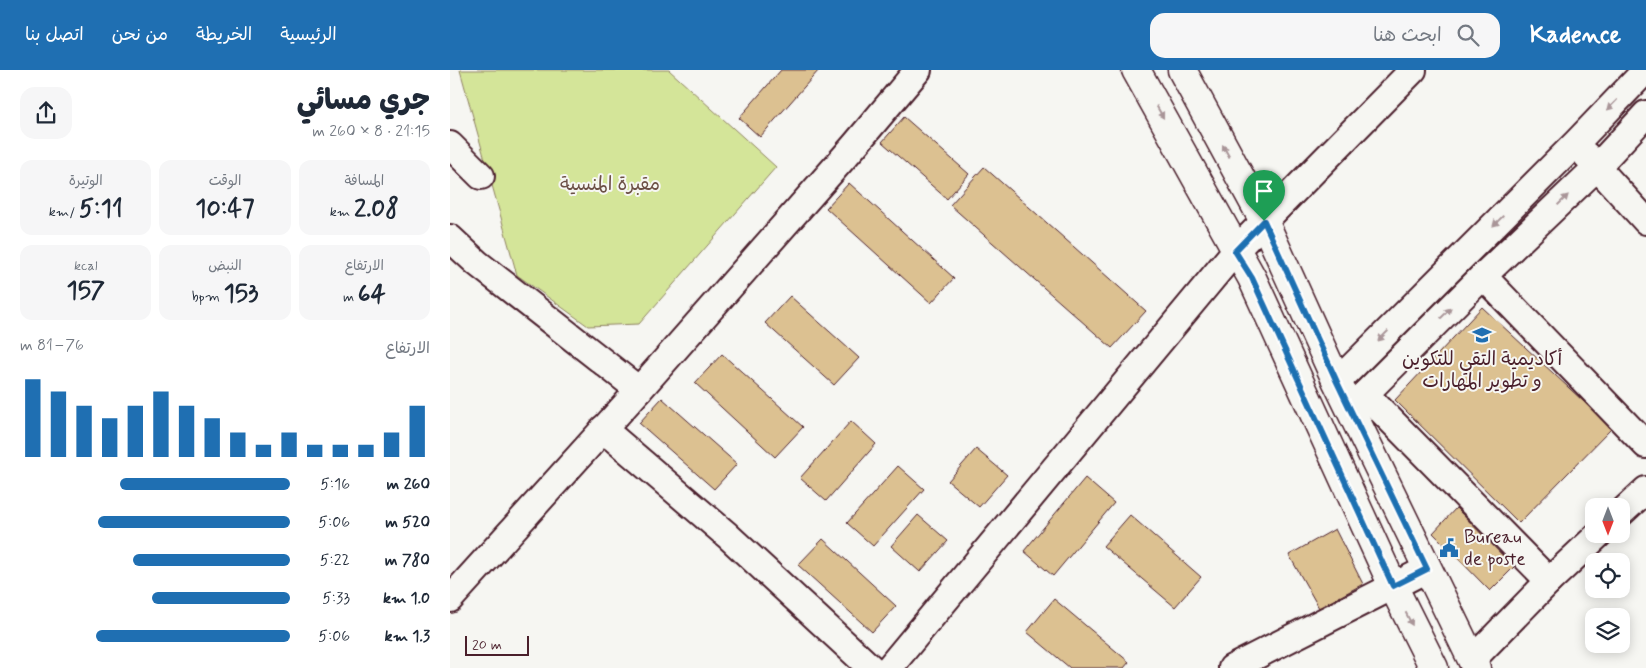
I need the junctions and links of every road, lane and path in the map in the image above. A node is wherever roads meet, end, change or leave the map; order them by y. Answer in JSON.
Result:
{"nodes":[{"id":1,"x":918,"y":70,"type":"edge"},
{"id":2,"x":1136,"y":70,"type":"edge"},
{"id":3,"x":1182,"y":70,"type":"edge"},
{"id":4,"x":1413,"y":70,"type":"edge"},
{"id":5,"x":1646,"y":70,"type":"edge"},
{"id":6,"x":1646,"y":114,"type":"edge"},
{"id":7,"x":1576,"y":143,"type":"junction"},
{"id":8,"x":450,"y":145,"type":"edge"},
{"id":9,"x":1597,"y":167,"type":"junction"},
{"id":10,"x":481,"y":176,"type":"dead end"},
{"id":11,"x":1264,"y":221,"type":"junction"},
{"id":12,"x":1646,"y":221,"type":"edge"},
{"id":13,"x":450,"y":238,"type":"edge"},
{"id":14,"x":1235,"y":251,"type":"junction"},
{"id":15,"x":1483,"y":276,"type":"junction"},
{"id":16,"x":1337,"y":382,"type":"junction"},
{"id":17,"x":639,"y":390,"type":"junction"},
{"id":18,"x":1357,"y":402,"type":"junction"},
{"id":19,"x":603,"y":429,"type":"junction"},
{"id":20,"x":1646,"y":445,"type":"edge"},
{"id":21,"x":1646,"y":490,"type":"edge"},
{"id":22,"x":1630,"y":505,"type":"edge"},
{"id":23,"x":1589,"y":543,"type":"edge"},
{"id":24,"x":1427,"y":569,"type":"junction"},
{"id":25,"x":1549,"y":581,"type":"junction"},
{"id":26,"x":1393,"y":586,"type":"junction"},
{"id":27,"x":450,"y":599,"type":"edge"},
{"id":28,"x":1248,"y":664,"type":"edge"},
{"id":29,"x":1474,"y":664,"type":"edge"},
{"id":30,"x":871,"y":668,"type":"edge"},
{"id":31,"x":889,"y":668,"type":"edge"},
{"id":32,"x":1434,"y":668,"type":"edge"}],
"edges":[{"from":1,"to":17,"type":"street"},
{"from":2,"to":14,"type":"main road","one_way":true},
{"from":11,"to":3,"type":"main road","one_way":true},
{"from":4,"to":11,"type":"street"},
{"from":5,"to":7,"type":"street","one_way":true},
{"from":6,"to":9,"type":"street"},
{"from":7,"to":9,"type":"street"},
{"from":7,"to":16,"type":"street","one_way":true},
{"from":8,"to":10,"type":"street"},
{"from":9,"to":12,"type":"street"},
{"from":15,"to":9,"type":"street","one_way":true},
{"from":11,"to":14,"type":"street"},
{"from":11,"to":16,"type":"main road"},
{"from":13,"to":17,"type":"street"},
{"from":14,"to":26,"type":"main road"},
{"from":14,"to":31,"type":"street"},
{"from":18,"to":15,"type":"street","one_way":true},
{"from":15,"to":20,"type":"street"},
{"from":16,"to":18,"type":"main road"},
{"from":17,"to":19,"type":"street"},
{"from":18,"to":24,"type":"main road"},
{"from":18,"to":25,"type":"street"},
{"from":19,"to":27,"type":"street"},
{"from":19,"to":30,"type":"street"},
{"from":21,"to":22,"type":"street"},
{"from":23,"to":25,"type":"street"},
{"from":24,"to":26,"type":"street"},
{"from":24,"to":29,"type":"main road"},
{"from":25,"to":29,"type":"street"},
{"from":26,"to":28,"type":"street"},
{"from":26,"to":32,"type":"main road","one_way":true}]}
